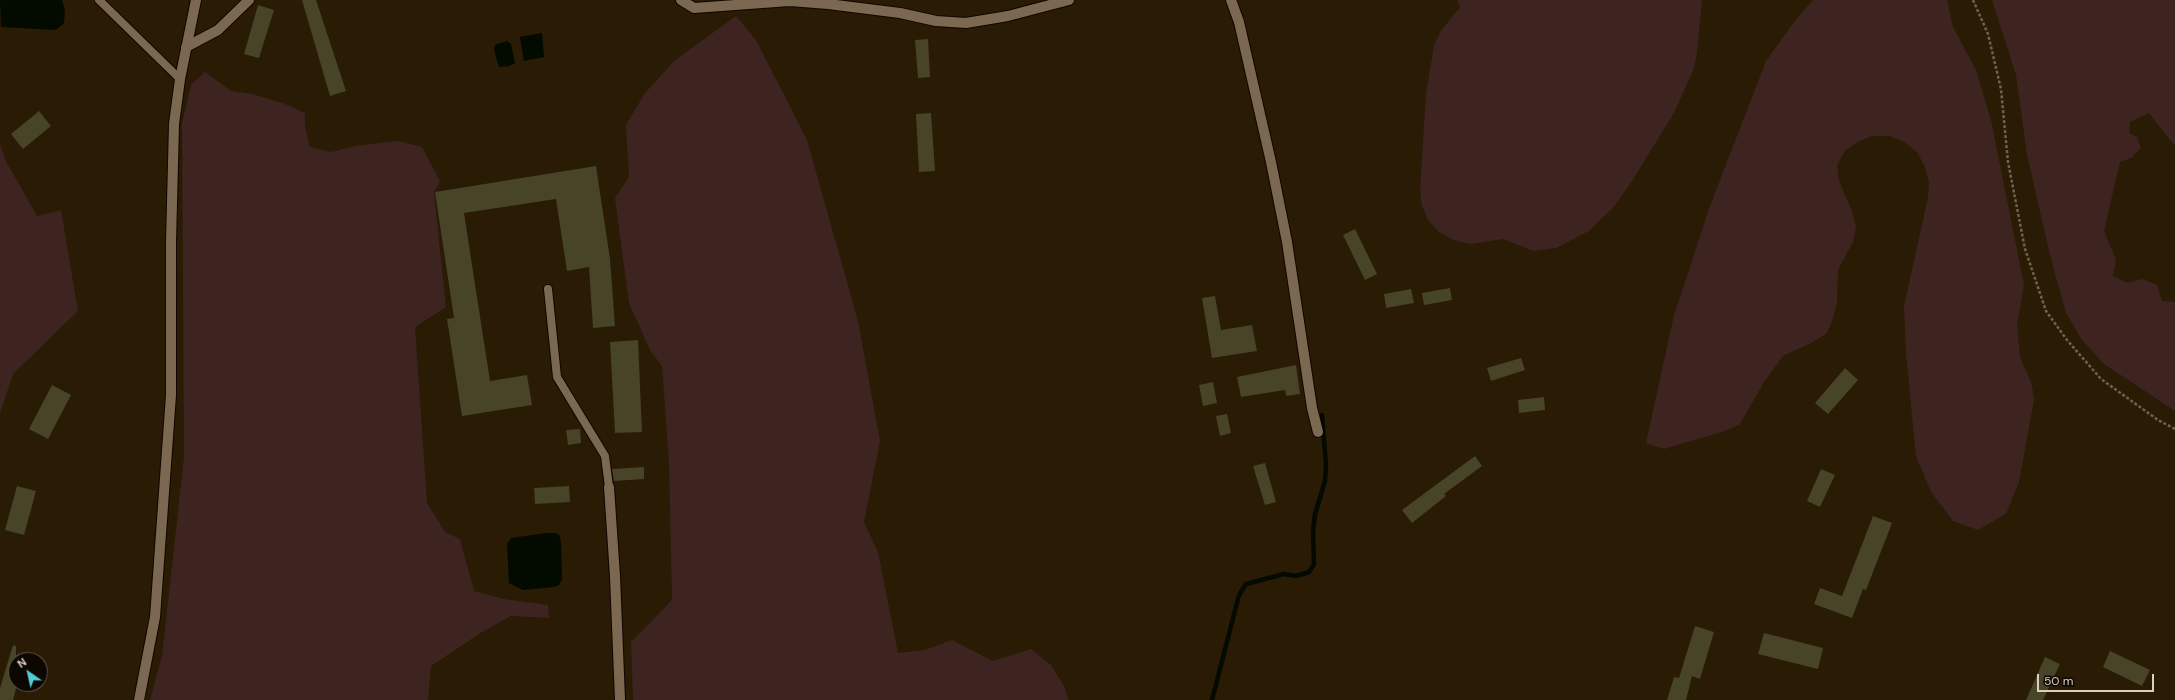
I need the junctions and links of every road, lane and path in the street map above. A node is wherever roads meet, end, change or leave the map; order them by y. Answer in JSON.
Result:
{"nodes":[{"id":1,"x":99,"y":0,"type":"edge"},
{"id":2,"x":196,"y":0,"type":"edge"},
{"id":3,"x":249,"y":0,"type":"edge"},
{"id":4,"x":681,"y":0,"type":"edge"},
{"id":5,"x":1069,"y":0,"type":"edge"},
{"id":6,"x":1231,"y":0,"type":"edge"},
{"id":7,"x":1973,"y":0,"type":"edge"},
{"id":8,"x":186,"y":47,"type":"junction"},
{"id":9,"x":180,"y":79,"type":"junction"},
{"id":10,"x":548,"y":289,"type":"dead end"},
{"id":11,"x":2175,"y":429,"type":"edge"},
{"id":12,"x":1318,"y":432,"type":"dead end"},
{"id":13,"x":609,"y":487,"type":"joint"},
{"id":14,"x":139,"y":700,"type":"edge"},
{"id":15,"x":620,"y":700,"type":"edge"}],
"edges":[{"from":1,"to":9,"type":"lane"},
{"from":2,"to":8,"type":"street"},
{"from":3,"to":8,"type":"street"},
{"from":4,"to":5,"type":"street"},
{"from":6,"to":12,"type":"street"},
{"from":7,"to":11,"type":"path"},
{"from":8,"to":9,"type":"street"},
{"from":9,"to":14,"type":"street"},
{"from":10,"to":13,"type":"lane"},
{"from":13,"to":15,"type":"street"}]}
